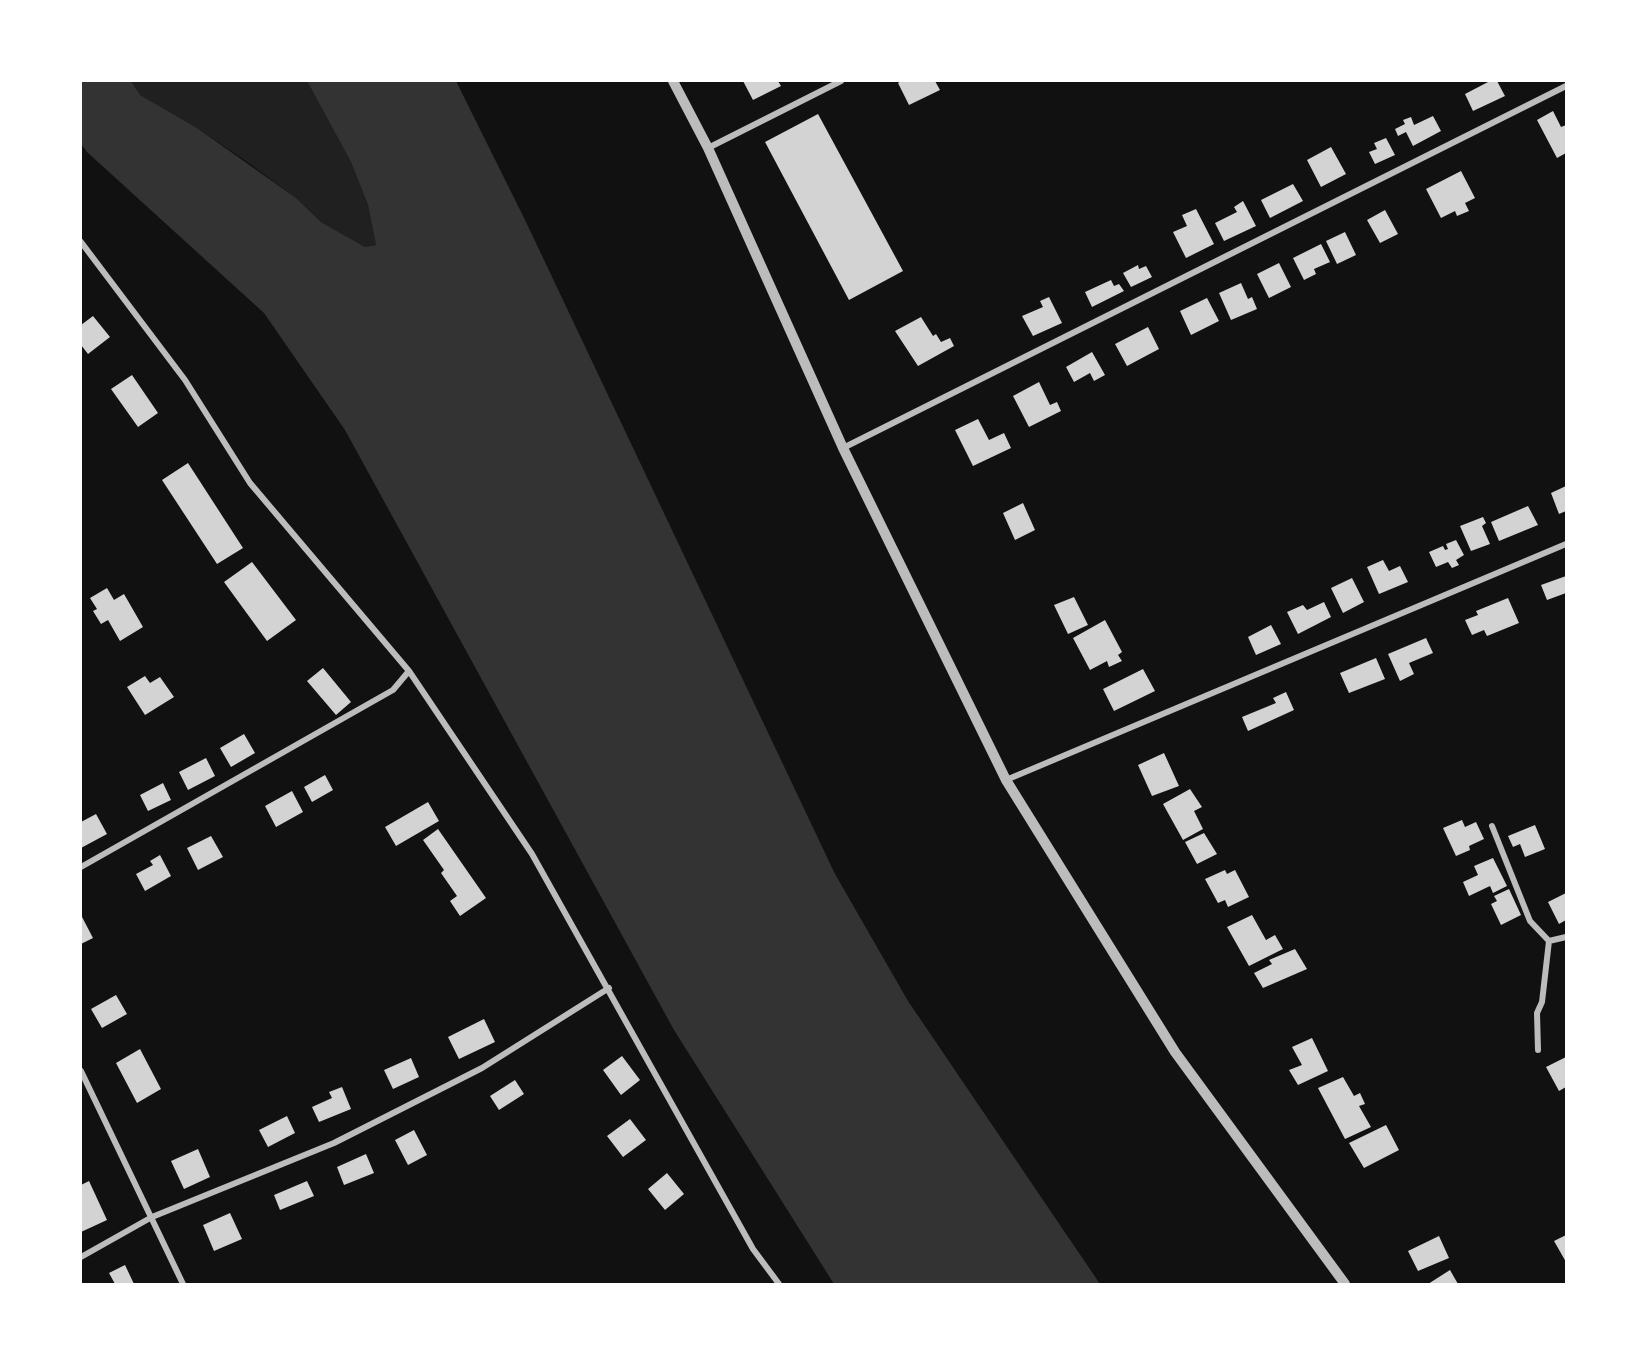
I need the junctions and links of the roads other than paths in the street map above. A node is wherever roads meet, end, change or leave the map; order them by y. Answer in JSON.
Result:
{"nodes":[{"id":1,"x":673,"y":81,"type":"edge"},
{"id":2,"x":841,"y":81,"type":"edge"},
{"id":3,"x":1566,"y":86,"type":"edge"},
{"id":4,"x":708,"y":148,"type":"junction"},
{"id":5,"x":81,"y":242,"type":"edge"},
{"id":6,"x":843,"y":448,"type":"junction"},
{"id":7,"x":1566,"y":544,"type":"edge"},
{"id":8,"x":409,"y":671,"type":"junction"},
{"id":9,"x":1006,"y":780,"type":"junction"},
{"id":10,"x":1492,"y":826,"type":"dead end"},
{"id":11,"x":81,"y":867,"type":"edge"},
{"id":12,"x":1566,"y":937,"type":"edge"},
{"id":13,"x":1548,"y":941,"type":"junction"},
{"id":14,"x":609,"y":988,"type":"junction"},
{"id":15,"x":1538,"y":1050,"type":"dead end"},
{"id":16,"x":81,"y":1071,"type":"edge"},
{"id":17,"x":152,"y":1217,"type":"junction"},
{"id":18,"x":81,"y":1257,"type":"edge"},
{"id":19,"x":183,"y":1284,"type":"edge"},
{"id":20,"x":779,"y":1284,"type":"edge"},
{"id":21,"x":1345,"y":1284,"type":"edge"}],
"edges":[{"from":1,"to":4,"type":"street"},
{"from":2,"to":4,"type":"street"},
{"from":3,"to":6,"type":"street"},
{"from":4,"to":6,"type":"street"},
{"from":5,"to":8,"type":"street"},
{"from":6,"to":9,"type":"street"},
{"from":7,"to":9,"type":"street"},
{"from":8,"to":11,"type":"street"},
{"from":8,"to":14,"type":"street"},
{"from":9,"to":21,"type":"street"},
{"from":10,"to":13,"type":"street"},
{"from":12,"to":13,"type":"street"},
{"from":13,"to":15,"type":"street"},
{"from":14,"to":17,"type":"street"},
{"from":14,"to":20,"type":"street"},
{"from":16,"to":17,"type":"street"},
{"from":17,"to":18,"type":"street"},
{"from":17,"to":19,"type":"street"}]}
